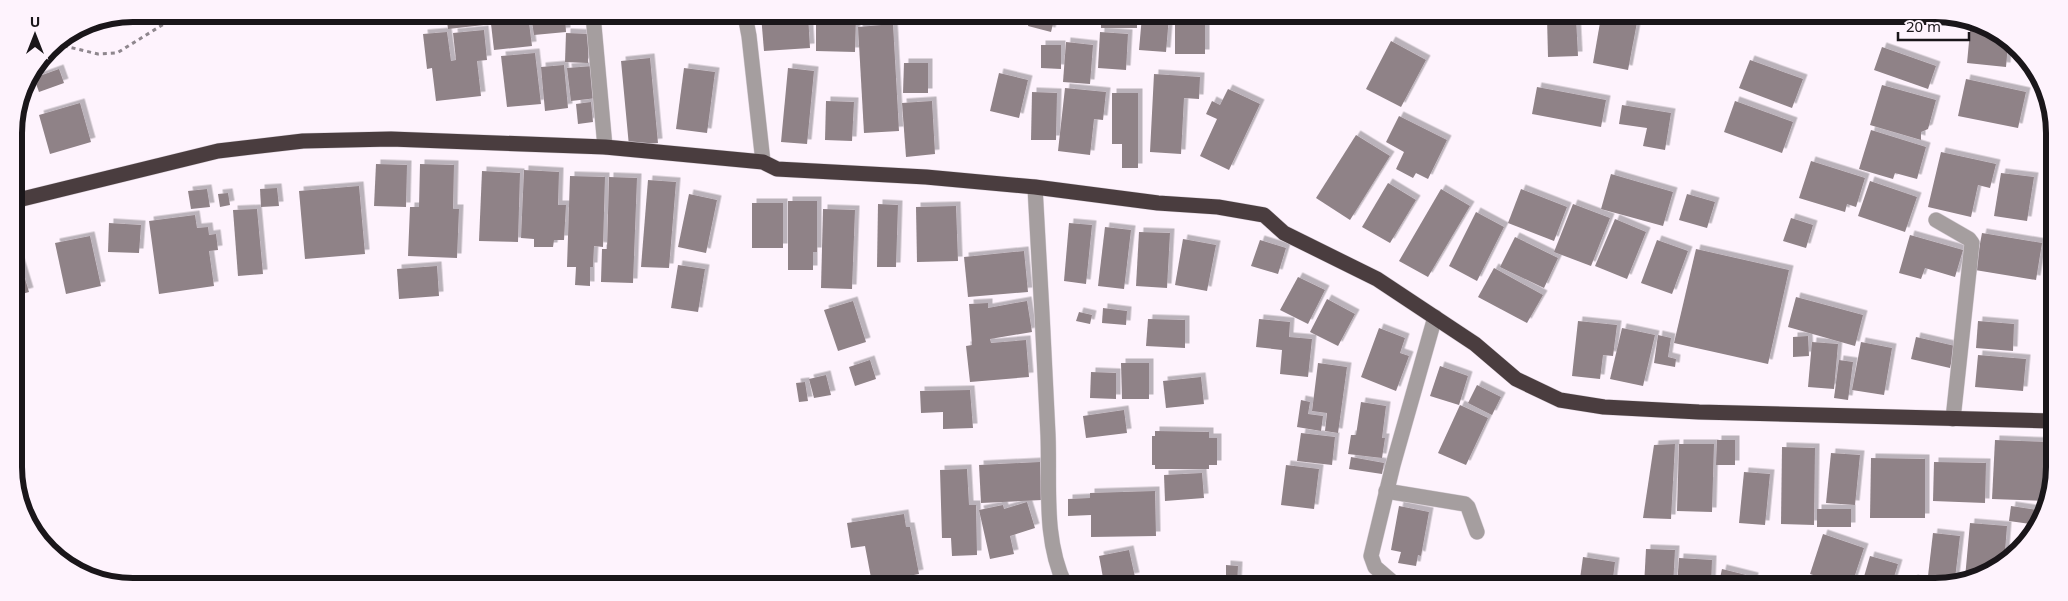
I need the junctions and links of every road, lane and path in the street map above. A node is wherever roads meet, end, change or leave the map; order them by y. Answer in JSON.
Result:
{"nodes":[{"id":1,"x":165,"y":23,"type":"edge"},
{"id":2,"x":594,"y":23,"type":"edge"},
{"id":3,"x":746,"y":23,"type":"edge"},
{"id":4,"x":65,"y":46,"type":"edge"},
{"id":5,"x":606,"y":148,"type":"junction"},
{"id":6,"x":763,"y":162,"type":"junction"},
{"id":7,"x":1035,"y":187,"type":"junction"},
{"id":8,"x":23,"y":199,"type":"edge"},
{"id":9,"x":1936,"y":220,"type":"dead end"},
{"id":10,"x":1434,"y":317,"type":"junction"},
{"id":11,"x":1953,"y":419,"type":"junction"},
{"id":12,"x":2046,"y":422,"type":"edge"},
{"id":13,"x":1386,"y":491,"type":"junction"},
{"id":14,"x":1477,"y":532,"type":"dead end"},
{"id":15,"x":1062,"y":578,"type":"edge"},
{"id":16,"x":1388,"y":578,"type":"edge"}],
"edges":[{"from":1,"to":4,"type":"path"},
{"from":2,"to":5,"type":"street"},
{"from":3,"to":6,"type":"street"},
{"from":5,"to":6,"type":"highway"},
{"from":5,"to":8,"type":"highway"},
{"from":6,"to":7,"type":"highway"},
{"from":7,"to":10,"type":"highway"},
{"from":7,"to":15,"type":"street"},
{"from":9,"to":11,"type":"street"},
{"from":10,"to":11,"type":"highway"},
{"from":10,"to":13,"type":"street"},
{"from":11,"to":12,"type":"highway"},
{"from":13,"to":14,"type":"street"},
{"from":13,"to":16,"type":"street"}]}
